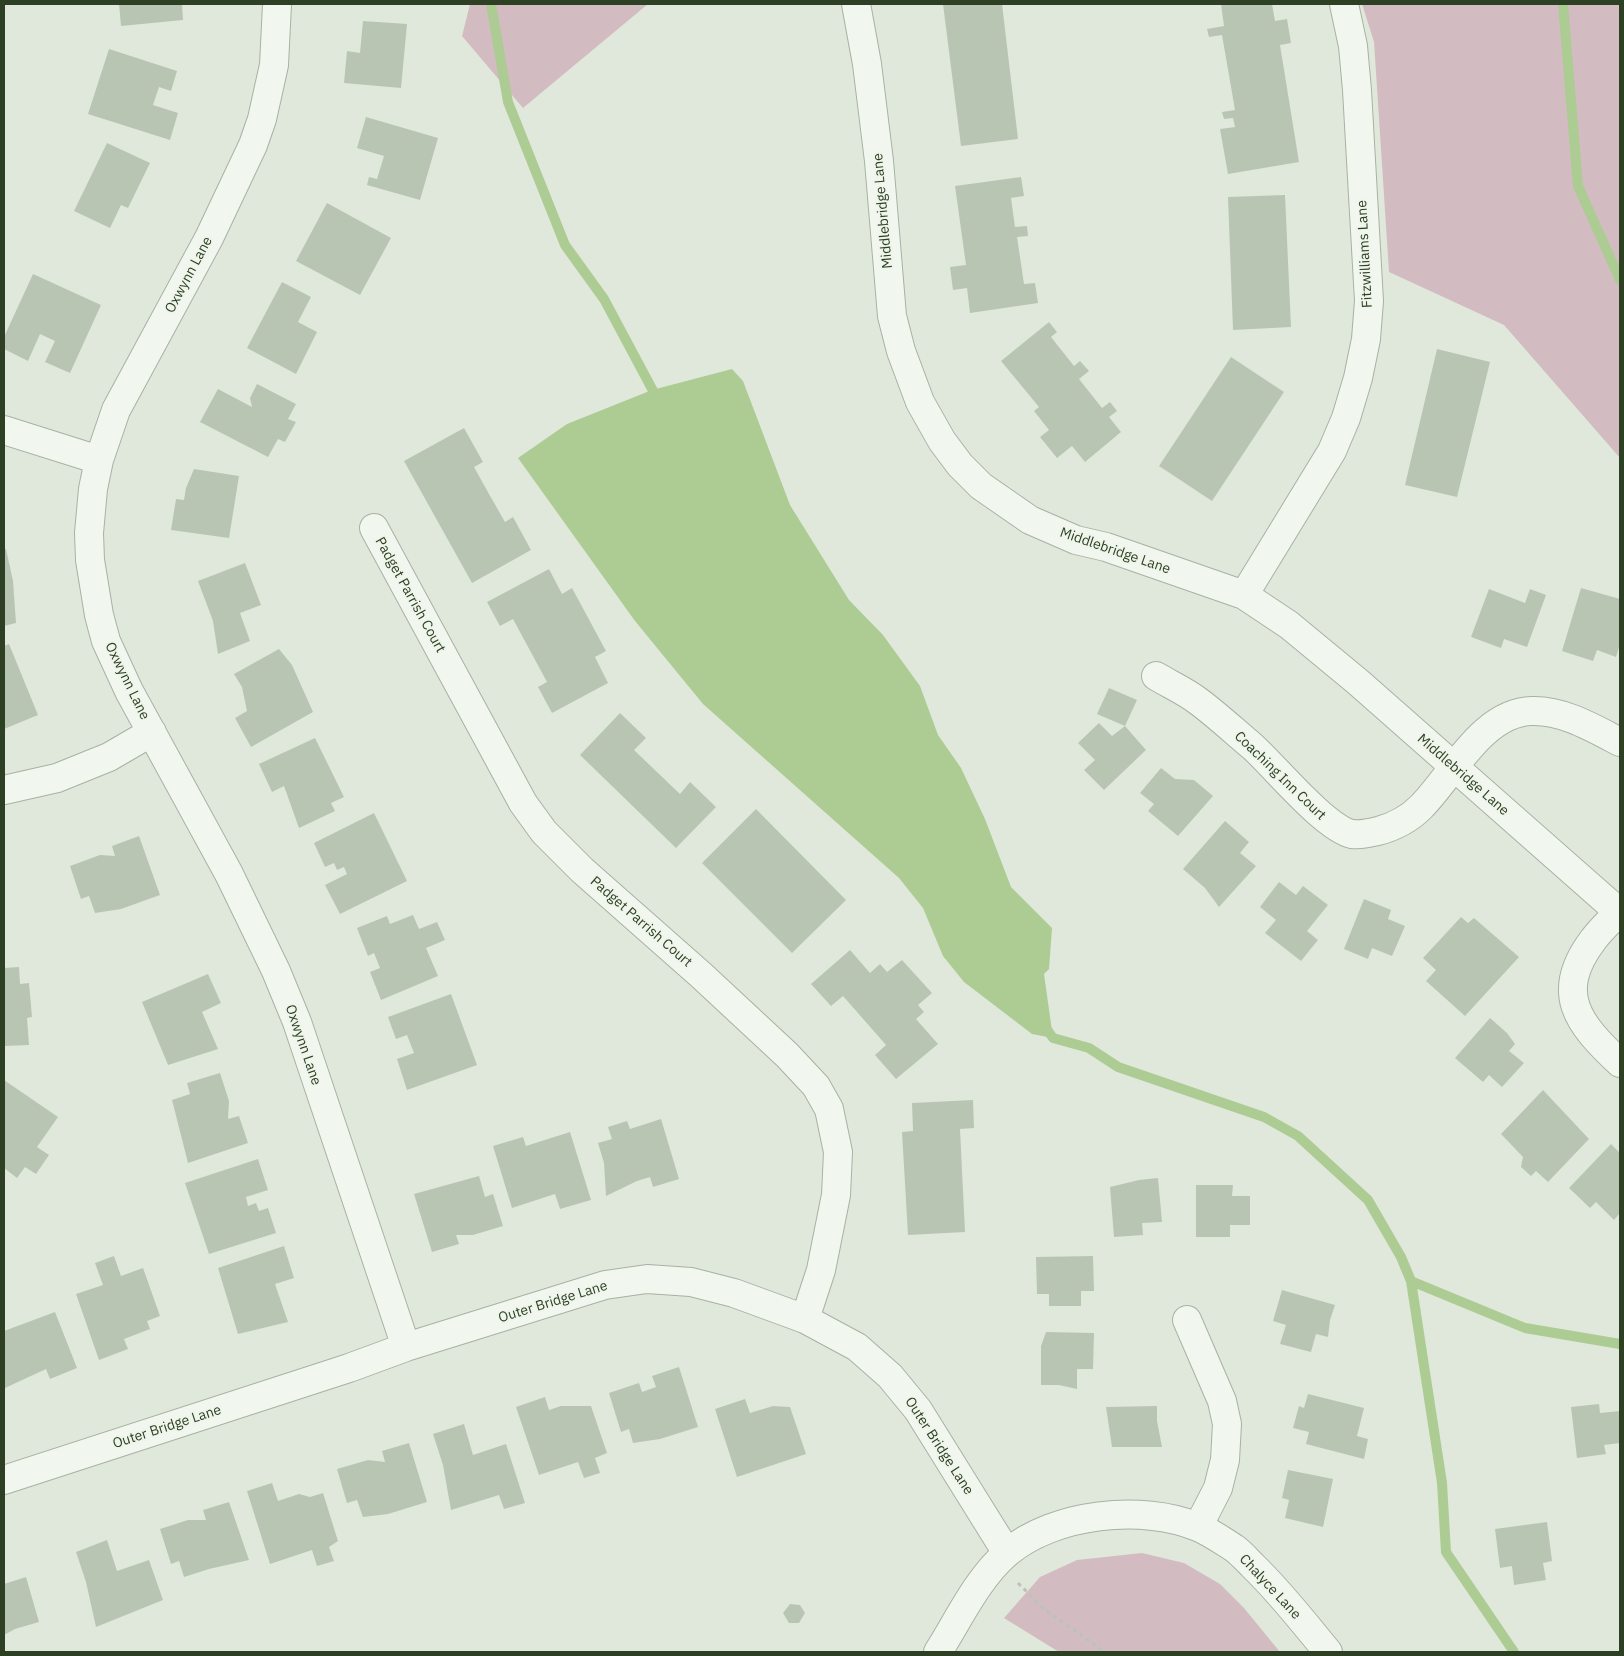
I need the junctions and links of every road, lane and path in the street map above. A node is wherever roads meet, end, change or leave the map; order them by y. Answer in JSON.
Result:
{"nodes":[{"id":1,"x":277,"y":4,"type":"edge"},
{"id":2,"x":856,"y":4,"type":"edge"},
{"id":3,"x":1344,"y":4,"type":"edge"},
{"id":4,"x":4,"y":430,"type":"edge"},
{"id":5,"x":99,"y":460,"type":"junction"},
{"id":6,"x":374,"y":528,"type":"dead end"},
{"id":7,"x":1244,"y":595,"type":"junction"},
{"id":8,"x":1156,"y":676,"type":"dead end"},
{"id":9,"x":152,"y":732,"type":"junction"},
{"id":10,"x":1620,"y":742,"type":"edge"},
{"id":11,"x":1452,"y":766,"type":"junction"},
{"id":12,"x":4,"y":790,"type":"edge"},
{"id":13,"x":1620,"y":912,"type":"edge"},
{"id":14,"x":1620,"y":1063,"type":"edge"},
{"id":15,"x":805,"y":1319,"type":"junction"},
{"id":16,"x":1188,"y":1320,"type":"dead end"},
{"id":17,"x":406,"y":1347,"type":"junction"},
{"id":18,"x":4,"y":1480,"type":"edge"},
{"id":19,"x":1198,"y":1527,"type":"junction"},
{"id":20,"x":1002,"y":1558,"type":"junction"},
{"id":21,"x":938,"y":1652,"type":"edge"},
{"id":22,"x":1105,"y":1652,"type":"edge"},
{"id":23,"x":1328,"y":1652,"type":"edge"}],
"edges":[{"from":1,"to":5,"type":"street","name":"Oxwynn Lane"},
{"from":2,"to":7,"type":"street","name":"Middlebridge Lane"},
{"from":3,"to":7,"type":"street","name":"Fitzwilliams Lane"},
{"from":4,"to":5,"type":"street"},
{"from":5,"to":9,"type":"street","name":"Oxwynn Lane"},
{"from":6,"to":15,"type":"street","name":"Padget Parrish Court"},
{"from":7,"to":11,"type":"street","name":"Middlebridge Lane"},
{"from":8,"to":11,"type":"street","name":"Coaching Inn Court"},
{"from":9,"to":12,"type":"street"},
{"from":9,"to":17,"type":"street","name":"Oxwynn Lane"},
{"from":10,"to":11,"type":"street","name":"Coaching Inn Court"},
{"from":11,"to":13,"type":"street","name":"Middlebridge Lane"},
{"from":13,"to":14,"type":"street"},
{"from":15,"to":17,"type":"street","name":"Outer Bridge Lane"},
{"from":15,"to":20,"type":"street","name":"Outer Bridge Lane"},
{"from":16,"to":19,"type":"street"},
{"from":17,"to":18,"type":"street","name":"Outer Bridge Lane"},
{"from":19,"to":20,"type":"street","name":"Chalyce Lane"},
{"from":19,"to":23,"type":"street","name":"Chalyce Lane"},
{"from":20,"to":21,"type":"street","name":"Chalyce Lane"},
{"from":20,"to":22,"type":"path"}]}
